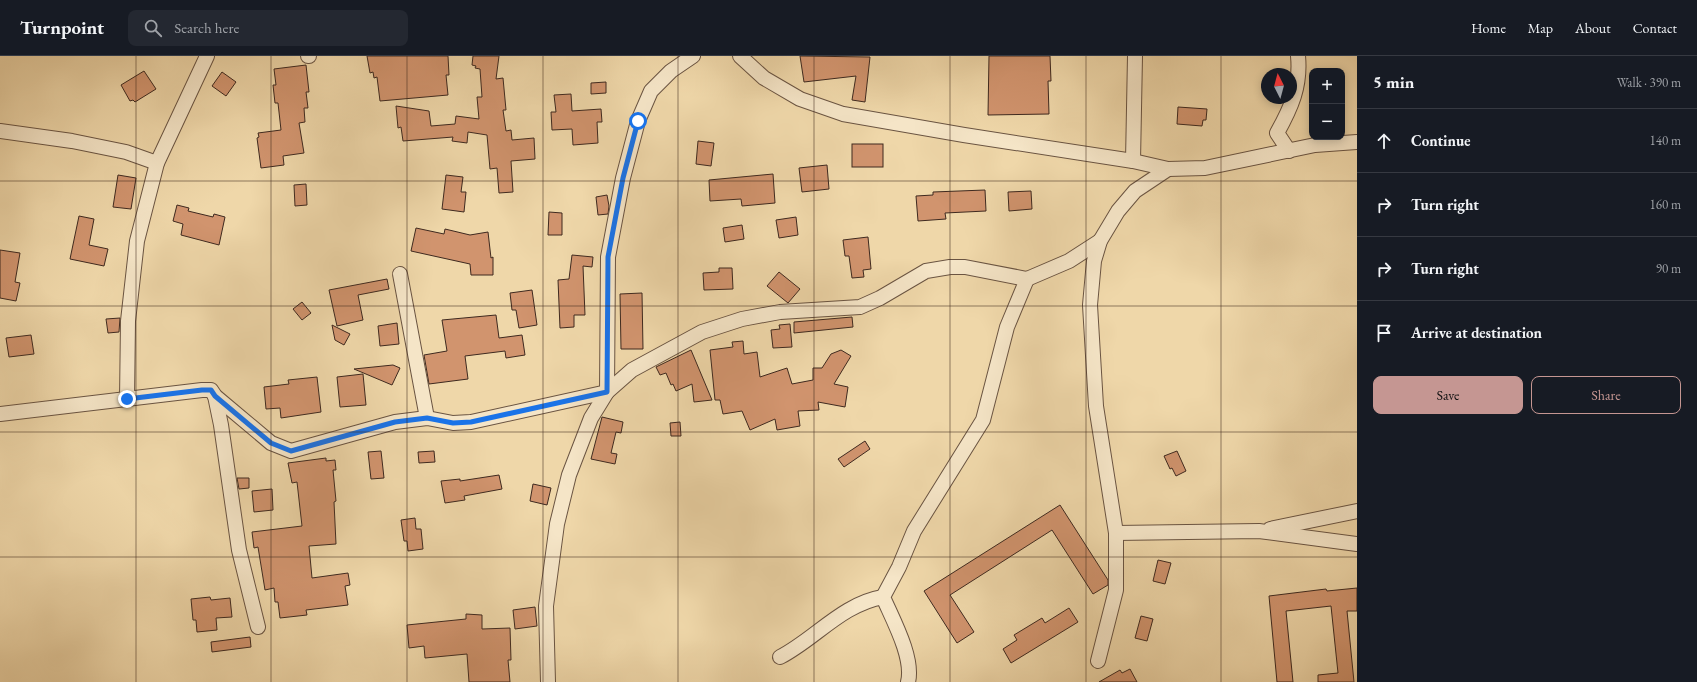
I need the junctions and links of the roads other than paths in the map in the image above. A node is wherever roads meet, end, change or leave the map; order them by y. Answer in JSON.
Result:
{"nodes":[{"id":1,"x":207,"y":56,"type":"edge"},
{"id":2,"x":693,"y":56,"type":"edge"},
{"id":3,"x":740,"y":56,"type":"edge"},
{"id":4,"x":1135,"y":56,"type":"edge"},
{"id":5,"x":1298,"y":56,"type":"edge"},
{"id":6,"x":0,"y":131,"type":"edge"},
{"id":7,"x":1357,"y":142,"type":"edge"},
{"id":8,"x":1289,"y":151,"type":"junction"},
{"id":9,"x":1133,"y":161,"type":"junction"},
{"id":10,"x":157,"y":163,"type":"junction"},
{"id":11,"x":1168,"y":168,"type":"junction"},
{"id":12,"x":1100,"y":241,"type":"junction"},
{"id":13,"x":400,"y":274,"type":"dead end"},
{"id":14,"x":1027,"y":279,"type":"junction"},
{"id":15,"x":607,"y":392,"type":"junction"},
{"id":16,"x":215,"y":396,"type":"junction"},
{"id":17,"x":127,"y":399,"type":"junction"},
{"id":18,"x":0,"y":414,"type":"edge"},
{"id":19,"x":427,"y":418,"type":"junction"},
{"id":20,"x":1357,"y":510,"type":"edge"},
{"id":21,"x":1260,"y":531,"type":"junction"},
{"id":22,"x":1116,"y":533,"type":"junction"},
{"id":23,"x":1357,"y":544,"type":"edge"},
{"id":24,"x":883,"y":597,"type":"junction"},
{"id":25,"x":258,"y":627,"type":"dead end"},
{"id":26,"x":780,"y":657,"type":"dead end"},
{"id":27,"x":1098,"y":661,"type":"dead end"},
{"id":28,"x":548,"y":682,"type":"edge"},
{"id":29,"x":908,"y":682,"type":"edge"}],
"edges":[{"from":1,"to":10,"type":"street"},
{"from":2,"to":15,"type":"street"},
{"from":3,"to":9,"type":"street"},
{"from":4,"to":9,"type":"street"},
{"from":5,"to":8,"type":"street"},
{"from":6,"to":10,"type":"street"},
{"from":7,"to":8,"type":"street"},
{"from":8,"to":11,"type":"street"},
{"from":9,"to":11,"type":"street"},
{"from":10,"to":17,"type":"street"},
{"from":11,"to":12,"type":"street"},
{"from":12,"to":14,"type":"street"},
{"from":12,"to":22,"type":"street"},
{"from":13,"to":19,"type":"street"},
{"from":14,"to":15,"type":"street"},
{"from":14,"to":24,"type":"street"},
{"from":15,"to":19,"type":"street"},
{"from":15,"to":28,"type":"street"},
{"from":16,"to":17,"type":"street"},
{"from":16,"to":19,"type":"street"},
{"from":16,"to":25,"type":"street"},
{"from":17,"to":18,"type":"street"},
{"from":20,"to":21,"type":"street"},
{"from":21,"to":22,"type":"street"},
{"from":21,"to":23,"type":"street"},
{"from":22,"to":27,"type":"street"},
{"from":24,"to":26,"type":"street"},
{"from":24,"to":29,"type":"street"}]}
